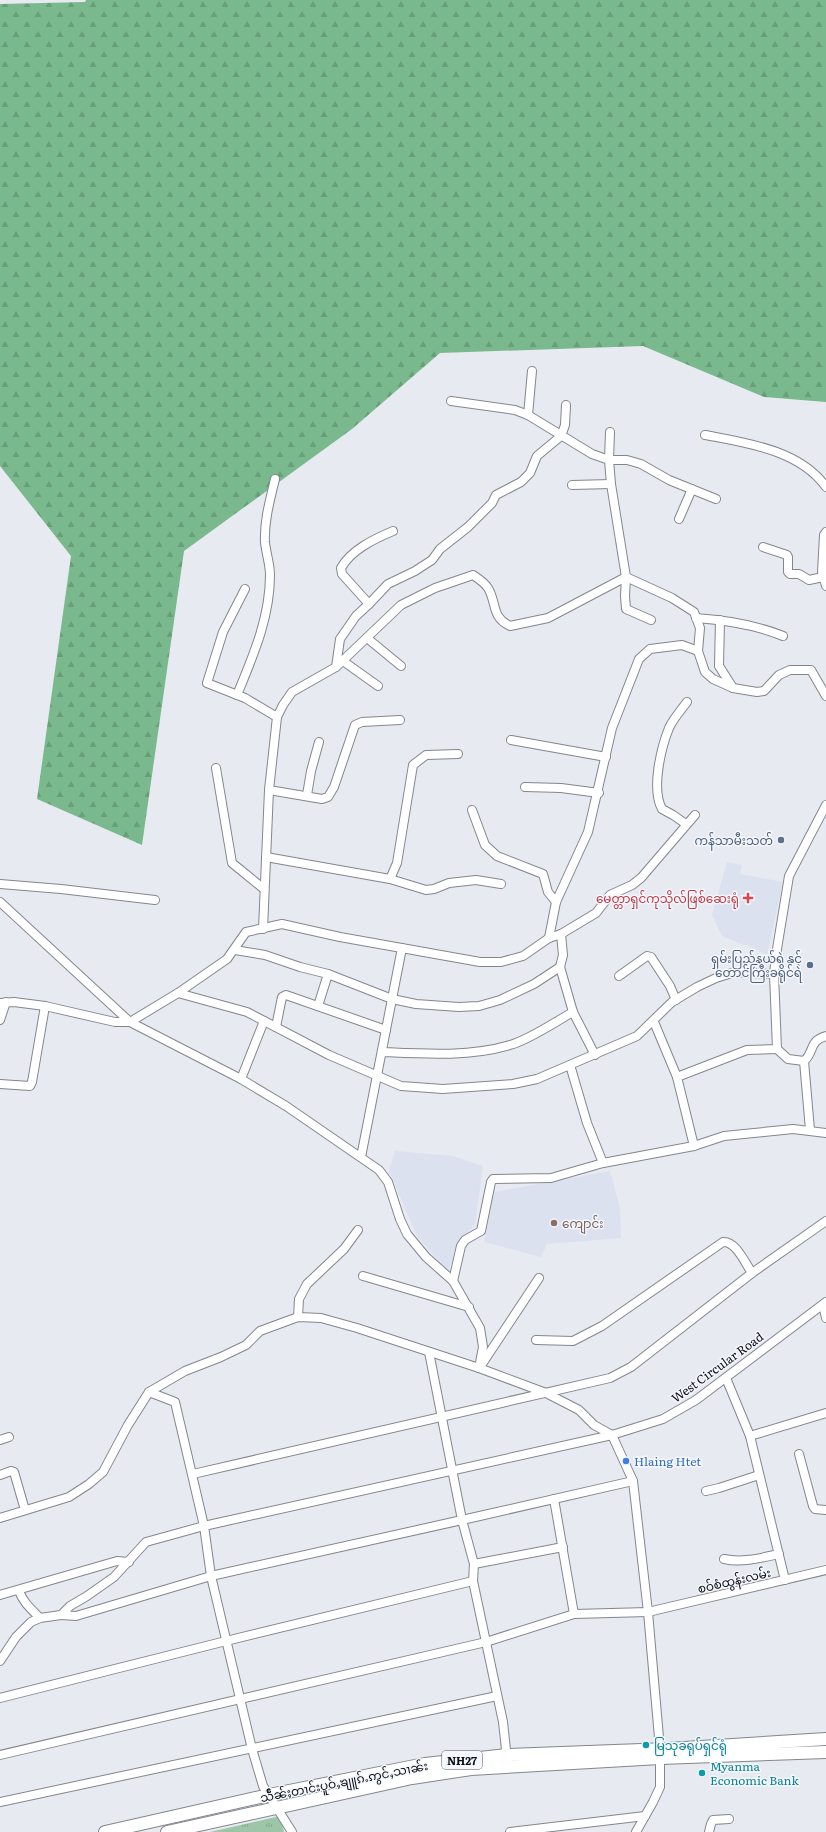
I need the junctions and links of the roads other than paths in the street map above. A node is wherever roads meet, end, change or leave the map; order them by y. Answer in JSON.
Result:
{"nodes":[{"id":1,"x":532,"y":371,"type":"dead end"},
{"id":2,"x":451,"y":401,"type":"dead end"},
{"id":3,"x":566,"y":405,"type":"dead end"},
{"id":4,"x":528,"y":416,"type":"junction"},
{"id":5,"x":610,"y":432,"type":"dead end"},
{"id":6,"x":705,"y":435,"type":"dead end"},
{"id":7,"x":561,"y":436,"type":"junction"},
{"id":8,"x":609,"y":460,"type":"junction"},
{"id":9,"x":275,"y":480,"type":"dead end"},
{"id":10,"x":611,"y":484,"type":"junction"},
{"id":11,"x":572,"y":485,"type":"dead end"},
{"id":12,"x":826,"y":488,"type":"edge"},
{"id":13,"x":692,"y":489,"type":"junction"},
{"id":14,"x":716,"y":499,"type":"dead end"},
{"id":15,"x":679,"y":519,"type":"dead end"},
{"id":16,"x":393,"y":531,"type":"dead end"},
{"id":17,"x":826,"y":532,"type":"edge"},
{"id":18,"x":763,"y":547,"type":"dead end"},
{"id":19,"x":626,"y":577,"type":"junction"},
{"id":20,"x":823,"y":578,"type":"junction"},
{"id":21,"x":826,"y":586,"type":"edge"},
{"id":22,"x":245,"y":589,"type":"dead end"},
{"id":23,"x":369,"y":604,"type":"junction"},
{"id":24,"x":696,"y":618,"type":"junction"},
{"id":25,"x":651,"y":620,"type":"dead end"},
{"id":26,"x":720,"y":620,"type":"junction"},
{"id":27,"x":783,"y":636,"type":"dead end"},
{"id":28,"x":367,"y":638,"type":"junction"},
{"id":29,"x":698,"y":651,"type":"junction"},
{"id":30,"x":343,"y":661,"type":"junction"},
{"id":31,"x":401,"y":666,"type":"dead end"},
{"id":32,"x":336,"y":667,"type":"junction"},
{"id":33,"x":378,"y":686,"type":"dead end"},
{"id":34,"x":733,"y":688,"type":"junction"},
{"id":35,"x":825,"y":691,"type":"edge"},
{"id":36,"x":237,"y":695,"type":"junction"},
{"id":37,"x":687,"y":702,"type":"dead end"},
{"id":38,"x":277,"y":717,"type":"junction"},
{"id":39,"x":400,"y":720,"type":"dead end"},
{"id":40,"x":510,"y":740,"type":"dead end"},
{"id":41,"x":319,"y":742,"type":"dead end"},
{"id":42,"x":458,"y":754,"type":"dead end"},
{"id":43,"x":606,"y":757,"type":"junction"},
{"id":44,"x":216,"y":768,"type":"dead end"},
{"id":45,"x":524,"y":787,"type":"dead end"},
{"id":46,"x":269,"y":790,"type":"junction"},
{"id":47,"x":599,"y":793,"type":"junction"},
{"id":48,"x":307,"y":796,"type":"junction"},
{"id":49,"x":826,"y":805,"type":"edge"},
{"id":50,"x":472,"y":810,"type":"dead end"},
{"id":51,"x":695,"y":815,"type":"dead end"},
{"id":52,"x":686,"y":824,"type":"junction"},
{"id":53,"x":266,"y":857,"type":"junction"},
{"id":54,"x":390,"y":879,"type":"junction"},
{"id":55,"x":0,"y":884,"type":"edge"},
{"id":56,"x":501,"y":884,"type":"dead end"},
{"id":57,"x":264,"y":889,"type":"junction"},
{"id":58,"x":155,"y":900,"type":"dead end"},
{"id":59,"x":0,"y":902,"type":"edge"},
{"id":60,"x":556,"y":902,"type":"junction"},
{"id":61,"x":263,"y":929,"type":"junction"},
{"id":62,"x":561,"y":934,"type":"junction"},
{"id":63,"x":549,"y":938,"type":"junction"},
{"id":64,"x":402,"y":948,"type":"junction"},
{"id":65,"x":235,"y":950,"type":"junction"},
{"id":66,"x":560,"y":967,"type":"junction"},
{"id":67,"x":328,"y":974,"type":"junction"},
{"id":68,"x":774,"y":974,"type":"junction"},
{"id":69,"x":619,"y":976,"type":"dead end"},
{"id":70,"x":178,"y":993,"type":"junction"},
{"id":71,"x":392,"y":999,"type":"junction"},
{"id":72,"x":676,"y":1000,"type":"junction"},
{"id":73,"x":3,"y":1003,"type":"edge"},
{"id":74,"x":45,"y":1006,"type":"junction"},
{"id":75,"x":318,"y":1006,"type":"junction"},
{"id":76,"x":572,"y":1012,"type":"junction"},
{"id":77,"x":0,"y":1020,"type":"edge"},
{"id":78,"x":264,"y":1021,"type":"junction"},
{"id":79,"x":130,"y":1022,"type":"junction"},
{"id":80,"x":654,"y":1022,"type":"junction"},
{"id":81,"x":276,"y":1027,"type":"junction"},
{"id":82,"x":386,"y":1030,"type":"junction"},
{"id":83,"x":826,"y":1036,"type":"edge"},
{"id":84,"x":777,"y":1049,"type":"junction"},
{"id":85,"x":382,"y":1052,"type":"junction"},
{"id":86,"x":595,"y":1055,"type":"junction"},
{"id":87,"x":804,"y":1061,"type":"junction"},
{"id":88,"x":570,"y":1065,"type":"junction"},
{"id":89,"x":376,"y":1075,"type":"junction"},
{"id":90,"x":677,"y":1077,"type":"junction"},
{"id":91,"x":241,"y":1079,"type":"junction"},
{"id":92,"x":0,"y":1084,"type":"edge"},
{"id":93,"x":810,"y":1130,"type":"junction"},
{"id":94,"x":826,"y":1133,"type":"edge"},
{"id":95,"x":694,"y":1146,"type":"junction"},
{"id":96,"x":361,"y":1157,"type":"junction"},
{"id":97,"x":603,"y":1163,"type":"junction"},
{"id":98,"x":826,"y":1221,"type":"edge"},
{"id":99,"x":358,"y":1230,"type":"dead end"},
{"id":100,"x":752,"y":1273,"type":"junction"},
{"id":101,"x":363,"y":1276,"type":"dead end"},
{"id":102,"x":539,"y":1278,"type":"dead end"},
{"id":103,"x":453,"y":1281,"type":"junction"},
{"id":104,"x":824,"y":1304,"type":"edge"},
{"id":105,"x":469,"y":1307,"type":"junction"},
{"id":106,"x":298,"y":1317,"type":"junction"},
{"id":107,"x":826,"y":1318,"type":"edge"},
{"id":108,"x":536,"y":1340,"type":"dead end"},
{"id":109,"x":429,"y":1352,"type":"junction"},
{"id":110,"x":479,"y":1368,"type":"junction"},
{"id":111,"x":726,"y":1378,"type":"junction"},
{"id":112,"x":148,"y":1392,"type":"junction"},
{"id":113,"x":546,"y":1393,"type":"junction"},
{"id":114,"x":826,"y":1413,"type":"edge"},
{"id":115,"x":442,"y":1416,"type":"junction"},
{"id":116,"x":612,"y":1435,"type":"junction"},
{"id":117,"x":750,"y":1436,"type":"junction"},
{"id":118,"x":10,"y":1437,"type":"dead end"},
{"id":119,"x":0,"y":1440,"type":"edge"},
{"id":120,"x":800,"y":1454,"type":"dead end"},
{"id":121,"x":453,"y":1471,"type":"junction"},
{"id":122,"x":193,"y":1474,"type":"junction"},
{"id":123,"x":0,"y":1475,"type":"edge"},
{"id":124,"x":759,"y":1475,"type":"junction"},
{"id":125,"x":632,"y":1480,"type":"junction"},
{"id":126,"x":706,"y":1490,"type":"dead end"},
{"id":127,"x":554,"y":1499,"type":"junction"},
{"id":128,"x":25,"y":1510,"type":"junction"},
{"id":129,"x":826,"y":1510,"type":"edge"},
{"id":130,"x":0,"y":1518,"type":"edge"},
{"id":131,"x":462,"y":1520,"type":"junction"},
{"id":132,"x":204,"y":1526,"type":"junction"},
{"id":133,"x":563,"y":1547,"type":"junction"},
{"id":134,"x":779,"y":1554,"type":"junction"},
{"id":135,"x":724,"y":1559,"type":"dead end"},
{"id":136,"x":129,"y":1562,"type":"junction"},
{"id":137,"x":474,"y":1564,"type":"junction"},
{"id":138,"x":826,"y":1570,"type":"edge"},
{"id":139,"x":211,"y":1576,"type":"junction"},
{"id":140,"x":786,"y":1580,"type":"junction"},
{"id":141,"x":474,"y":1581,"type":"junction"},
{"id":142,"x":19,"y":1591,"type":"junction"},
{"id":143,"x":0,"y":1595,"type":"edge"},
{"id":144,"x":648,"y":1612,"type":"junction"},
{"id":145,"x":574,"y":1614,"type":"junction"},
{"id":146,"x":61,"y":1615,"type":"junction"},
{"id":147,"x":40,"y":1618,"type":"junction"},
{"id":148,"x":226,"y":1641,"type":"junction"},
{"id":149,"x":486,"y":1642,"type":"junction"},
{"id":150,"x":0,"y":1661,"type":"edge"},
{"id":151,"x":498,"y":1696,"type":"junction"},
{"id":152,"x":0,"y":1698,"type":"edge"},
{"id":153,"x":240,"y":1699,"type":"junction"},
{"id":154,"x":826,"y":1739,"type":"edge"},
{"id":155,"x":252,"y":1749,"type":"junction"},
{"id":156,"x":826,"y":1752,"type":"edge"},
{"id":157,"x":660,"y":1754,"type":"junction"},
{"id":158,"x":0,"y":1755,"type":"edge"},
{"id":159,"x":508,"y":1761,"type":"junction"},
{"id":160,"x":268,"y":1796,"type":"junction"},
{"id":161,"x":0,"y":1802,"type":"edge"},
{"id":162,"x":278,"y":1809,"type":"junction"},
{"id":163,"x":645,"y":1816,"type":"junction"},
{"id":164,"x":729,"y":1820,"type":"dead end"},
{"id":165,"x":105,"y":1832,"type":"edge"},
{"id":166,"x":166,"y":1832,"type":"edge"},
{"id":167,"x":292,"y":1832,"type":"edge"},
{"id":168,"x":510,"y":1832,"type":"edge"},
{"id":169,"x":636,"y":1832,"type":"edge"},
{"id":170,"x":710,"y":1832,"type":"edge"}],
"edges":[{"from":1,"to":4,"type":"street"},
{"from":2,"to":4,"type":"street"},
{"from":3,"to":7,"type":"street"},
{"from":4,"to":7,"type":"street"},
{"from":5,"to":8,"type":"street"},
{"from":6,"to":12,"type":"street"},
{"from":7,"to":8,"type":"street"},
{"from":7,"to":23,"type":"street"},
{"from":8,"to":10,"type":"street"},
{"from":8,"to":13,"type":"street"},
{"from":9,"to":36,"type":"street"},
{"from":10,"to":11,"type":"street"},
{"from":10,"to":19,"type":"street"},
{"from":13,"to":14,"type":"street"},
{"from":13,"to":15,"type":"street"},
{"from":16,"to":23,"type":"street"},
{"from":17,"to":20,"type":"street"},
{"from":18,"to":20,"type":"street"},
{"from":19,"to":24,"type":"street"},
{"from":19,"to":25,"type":"street"},
{"from":19,"to":28,"type":"street"},
{"from":20,"to":21,"type":"street"},
{"from":22,"to":36,"type":"street"},
{"from":23,"to":32,"type":"street"},
{"from":24,"to":26,"type":"street"},
{"from":24,"to":29,"type":"street"},
{"from":26,"to":27,"type":"street"},
{"from":26,"to":34,"type":"street"},
{"from":28,"to":30,"type":"street"},
{"from":28,"to":31,"type":"street"},
{"from":29,"to":34,"type":"street"},
{"from":29,"to":43,"type":"street"},
{"from":30,"to":32,"type":"street"},
{"from":30,"to":33,"type":"street"},
{"from":32,"to":38,"type":"street"},
{"from":34,"to":35,"type":"street"},
{"from":36,"to":38,"type":"street"},
{"from":37,"to":52,"type":"street"},
{"from":38,"to":46,"type":"street"},
{"from":39,"to":48,"type":"street"},
{"from":40,"to":43,"type":"street"},
{"from":41,"to":48,"type":"street"},
{"from":42,"to":54,"type":"street"},
{"from":43,"to":47,"type":"street"},
{"from":44,"to":57,"type":"street"},
{"from":45,"to":47,"type":"street"},
{"from":46,"to":48,"type":"street"},
{"from":46,"to":53,"type":"street"},
{"from":47,"to":60,"type":"street"},
{"from":49,"to":68,"type":"street"},
{"from":50,"to":60,"type":"street"},
{"from":51,"to":52,"type":"street"},
{"from":52,"to":62,"type":"street"},
{"from":53,"to":54,"type":"street"},
{"from":53,"to":57,"type":"street"},
{"from":54,"to":56,"type":"street"},
{"from":55,"to":58,"type":"street"},
{"from":57,"to":61,"type":"street"},
{"from":59,"to":79,"type":"street"},
{"from":60,"to":63,"type":"street"},
{"from":61,"to":64,"type":"street"},
{"from":61,"to":65,"type":"street"},
{"from":62,"to":63,"type":"street"},
{"from":62,"to":66,"type":"street"},
{"from":63,"to":64,"type":"street"},
{"from":64,"to":71,"type":"street"},
{"from":65,"to":67,"type":"street"},
{"from":65,"to":70,"type":"street"},
{"from":66,"to":71,"type":"street"},
{"from":66,"to":76,"type":"street"},
{"from":67,"to":71,"type":"street"},
{"from":67,"to":75,"type":"street"},
{"from":68,"to":72,"type":"street"},
{"from":68,"to":84,"type":"street"},
{"from":69,"to":72,"type":"street"},
{"from":70,"to":78,"type":"street"},
{"from":70,"to":79,"type":"street"},
{"from":71,"to":82,"type":"street"},
{"from":72,"to":80,"type":"street"},
{"from":73,"to":74,"type":"street"},
{"from":73,"to":77,"type":"street"},
{"from":74,"to":79,"type":"street"},
{"from":74,"to":92,"type":"street"},
{"from":75,"to":81,"type":"street"},
{"from":75,"to":82,"type":"street"},
{"from":76,"to":85,"type":"street"},
{"from":76,"to":86,"type":"street"},
{"from":78,"to":81,"type":"street"},
{"from":78,"to":91,"type":"street"},
{"from":79,"to":91,"type":"street"},
{"from":80,"to":86,"type":"street"},
{"from":80,"to":90,"type":"street"},
{"from":81,"to":89,"type":"street"},
{"from":82,"to":85,"type":"street"},
{"from":83,"to":87,"type":"street"},
{"from":84,"to":87,"type":"street"},
{"from":84,"to":90,"type":"street"},
{"from":85,"to":89,"type":"street"},
{"from":86,"to":88,"type":"street"},
{"from":87,"to":93,"type":"street"},
{"from":88,"to":89,"type":"street"},
{"from":88,"to":97,"type":"street"},
{"from":89,"to":96,"type":"street"},
{"from":90,"to":95,"type":"street"},
{"from":91,"to":96,"type":"street"},
{"from":93,"to":94,"type":"street"},
{"from":93,"to":95,"type":"street"},
{"from":95,"to":97,"type":"street"},
{"from":96,"to":103,"type":"street"},
{"from":97,"to":103,"type":"street"},
{"from":98,"to":100,"type":"street"},
{"from":99,"to":106,"type":"street"},
{"from":100,"to":108,"type":"street"},
{"from":100,"to":113,"type":"street"},
{"from":101,"to":105,"type":"street"},
{"from":102,"to":110,"type":"street"},
{"from":103,"to":105,"type":"street"},
{"from":104,"to":107,"type":"street"},
{"from":104,"to":111,"type":"street","name":"West Circular Road"},
{"from":105,"to":110,"type":"street"},
{"from":106,"to":109,"type":"street"},
{"from":106,"to":112,"type":"street"},
{"from":109,"to":110,"type":"street"},
{"from":109,"to":115,"type":"street"},
{"from":110,"to":113,"type":"street"},
{"from":111,"to":116,"type":"street","name":"West Circular Road"},
{"from":111,"to":117,"type":"street"},
{"from":112,"to":122,"type":"street"},
{"from":112,"to":128,"type":"street"},
{"from":113,"to":115,"type":"street"},
{"from":113,"to":116,"type":"street"},
{"from":114,"to":117,"type":"street"},
{"from":115,"to":121,"type":"street"},
{"from":115,"to":122,"type":"street"},
{"from":116,"to":121,"type":"street","name":"West Circular Road"},
{"from":116,"to":125,"type":"street"},
{"from":117,"to":124,"type":"street"},
{"from":118,"to":119,"type":"street"},
{"from":120,"to":129,"type":"street"},
{"from":121,"to":131,"type":"street"},
{"from":121,"to":132,"type":"street","name":"West Circular Road"},
{"from":122,"to":132,"type":"street"},
{"from":123,"to":128,"type":"street"},
{"from":124,"to":126,"type":"street"},
{"from":124,"to":134,"type":"street"},
{"from":125,"to":127,"type":"street"},
{"from":125,"to":144,"type":"street"},
{"from":127,"to":131,"type":"street"},
{"from":127,"to":133,"type":"street"},
{"from":128,"to":130,"type":"street"},
{"from":131,"to":137,"type":"street"},
{"from":131,"to":139,"type":"street"},
{"from":132,"to":136,"type":"street","name":"West Circular Road"},
{"from":132,"to":139,"type":"street"},
{"from":133,"to":137,"type":"street"},
{"from":133,"to":145,"type":"street"},
{"from":134,"to":135,"type":"street"},
{"from":134,"to":140,"type":"street"},
{"from":136,"to":142,"type":"street"},
{"from":136,"to":146,"type":"street","name":"West Circular Road"},
{"from":137,"to":141,"type":"street"},
{"from":138,"to":140,"type":"street","name":"စဝ်စံထွန်းလမ်း"},
{"from":139,"to":146,"type":"street"},
{"from":139,"to":148,"type":"street"},
{"from":140,"to":144,"type":"street","name":"စဝ်စံထွန်းလမ်း"},
{"from":141,"to":148,"type":"street"},
{"from":141,"to":149,"type":"street"},
{"from":142,"to":143,"type":"street"},
{"from":142,"to":147,"type":"street"},
{"from":144,"to":145,"type":"street","name":"စဝ်စံထွန်းလမ်း"},
{"from":144,"to":157,"type":"street"},
{"from":145,"to":149,"type":"street","name":"စဝ်စံထွန်းလမ်း"},
{"from":146,"to":147,"type":"street"},
{"from":147,"to":150,"type":"street"},
{"from":148,"to":152,"type":"street"},
{"from":148,"to":153,"type":"street"},
{"from":149,"to":151,"type":"street"},
{"from":149,"to":153,"type":"street","name":"စဝ်စံထွန်းလမ်း"},
{"from":151,"to":155,"type":"street"},
{"from":151,"to":159,"type":"street"},
{"from":153,"to":155,"type":"street"},
{"from":153,"to":158,"type":"street","name":"စဝ်စံထွန်းလမ်း"},
{"from":154,"to":157,"type":"highway","name":"သဵႅၼ်ႈတၢင်းပူဝ်ႇၶျူၵ်ႉဢွင်ႇသၢၼ်း","number":"NH27"},
{"from":155,"to":160,"type":"street"},
{"from":155,"to":161,"type":"street"},
{"from":156,"to":157,"type":"highway","name":"သဵႅၼ်ႈတၢင်းပူဝ်ႇၶျူၵ်ႉဢွင်ႇသၢၼ်း","number":"NH27"},
{"from":157,"to":159,"type":"highway","name":"သဵႅၼ်ႈတၢင်းပူဝ်ႇၶျူၵ်ႉဢွင်ႇသၢၼ်း","number":"NH27"},
{"from":157,"to":163,"type":"street"},
{"from":159,"to":160,"type":"highway","name":"သဵႅၼ်ႈတၢင်းပူဝ်ႇၶျူၵ်ႉဢွင်ႇသၢၼ်း","number":"NH27"},
{"from":159,"to":162,"type":"highway","name":"သဵႅၼ်ႈတၢင်းပူဝ်ႇၶျူၵ်ႉဢွင်ႇသၢၼ်း","number":"NH27"},
{"from":160,"to":162,"type":"street"},
{"from":160,"to":165,"type":"highway","name":"သဵႅၼ်ႈတၢင်းပူဝ်ႇၶျူၵ်ႉဢွင်ႇသၢၼ်း","number":"NH27"},
{"from":162,"to":166,"type":"highway","name":"သဵႅၼ်ႈတၢင်းပူဝ်ႇၶျူၵ်ႉဢွင်ႇသၢၼ်း","number":"NH27"},
{"from":162,"to":167,"type":"street"},
{"from":163,"to":168,"type":"street"},
{"from":163,"to":169,"type":"street"},
{"from":164,"to":170,"type":"street"}]}
